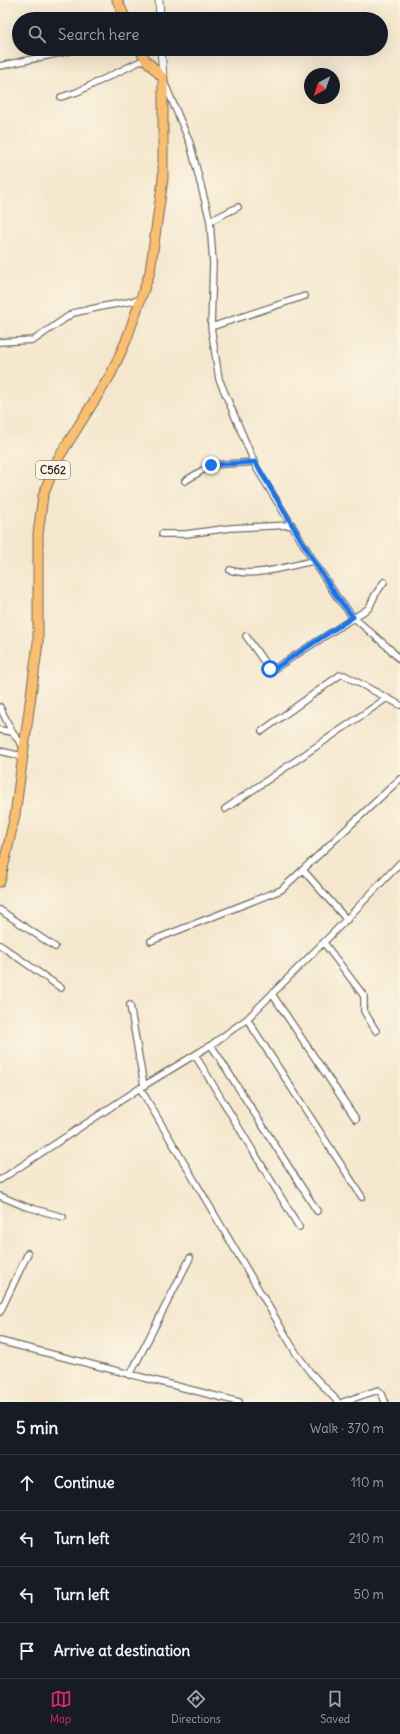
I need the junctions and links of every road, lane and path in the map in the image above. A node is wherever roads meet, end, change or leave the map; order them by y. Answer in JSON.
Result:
{"nodes":[{"id":1,"x":117,"y":0,"type":"edge"},
{"id":2,"x":159,"y":0,"type":"edge"},
{"id":3,"x":123,"y":12,"type":"edge"},
{"id":4,"x":160,"y":12,"type":"edge"},
{"id":5,"x":46,"y":56,"type":"edge"},
{"id":6,"x":144,"y":56,"type":"edge"},
{"id":7,"x":161,"y":56,"type":"edge"},
{"id":8,"x":145,"y":59,"type":"junction"},
{"id":9,"x":0,"y":66,"type":"edge"},
{"id":10,"x":163,"y":78,"type":"junction"},
{"id":11,"x":61,"y":97,"type":"dead end"},
{"id":12,"x":238,"y":207,"type":"dead end"},
{"id":13,"x":210,"y":220,"type":"junction"},
{"id":14,"x":305,"y":296,"type":"dead end"},
{"id":15,"x":140,"y":300,"type":"junction"},
{"id":16,"x":211,"y":327,"type":"junction"},
{"id":17,"x":0,"y":342,"type":"edge"},
{"id":18,"x":255,"y":462,"type":"junction"},
{"id":19,"x":185,"y":481,"type":"dead end"},
{"id":20,"x":292,"y":525,"type":"junction"},
{"id":21,"x":162,"y":534,"type":"dead end"},
{"id":22,"x":313,"y":561,"type":"junction"},
{"id":23,"x":230,"y":570,"type":"dead end"},
{"id":24,"x":384,"y":582,"type":"dead end"},
{"id":25,"x":353,"y":617,"type":"junction"},
{"id":26,"x":246,"y":636,"type":"dead end"},
{"id":27,"x":400,"y":660,"type":"edge"},
{"id":28,"x":387,"y":698,"type":"junction"},
{"id":29,"x":400,"y":705,"type":"edge"},
{"id":30,"x":0,"y":707,"type":"edge"},
{"id":31,"x":0,"y":730,"type":"edge"},
{"id":32,"x":262,"y":731,"type":"dead end"},
{"id":33,"x":12,"y":732,"type":"junction"},
{"id":34,"x":23,"y":746,"type":"junction"},
{"id":35,"x":0,"y":751,"type":"edge"},
{"id":36,"x":22,"y":756,"type":"junction"},
{"id":37,"x":400,"y":778,"type":"edge"},
{"id":38,"x":225,"y":809,"type":"dead end"},
{"id":39,"x":400,"y":863,"type":"edge"},
{"id":40,"x":303,"y":870,"type":"junction"},
{"id":41,"x":0,"y":878,"type":"edge"},
{"id":42,"x":0,"y":910,"type":"edge"},
{"id":43,"x":346,"y":920,"type":"junction"},
{"id":44,"x":151,"y":941,"type":"dead end"},
{"id":45,"x":324,"y":943,"type":"junction"},
{"id":46,"x":0,"y":945,"type":"edge"},
{"id":47,"x":55,"y":946,"type":"dead end"},
{"id":48,"x":61,"y":988,"type":"dead end"},
{"id":49,"x":272,"y":994,"type":"junction"},
{"id":50,"x":130,"y":1005,"type":"dead end"},
{"id":51,"x":247,"y":1019,"type":"junction"},
{"id":52,"x":376,"y":1032,"type":"dead end"},
{"id":53,"x":211,"y":1045,"type":"junction"},
{"id":54,"x":195,"y":1055,"type":"junction"},
{"id":55,"x":142,"y":1087,"type":"junction"},
{"id":56,"x":356,"y":1120,"type":"dead end"},
{"id":57,"x":0,"y":1180,"type":"edge"},
{"id":58,"x":0,"y":1196,"type":"edge"},
{"id":59,"x":362,"y":1197,"type":"dead end"},
{"id":60,"x":317,"y":1211,"type":"dead end"},
{"id":61,"x":63,"y":1218,"type":"dead end"},
{"id":62,"x":299,"y":1227,"type":"dead end"},
{"id":63,"x":28,"y":1253,"type":"dead end"},
{"id":64,"x":190,"y":1258,"type":"dead end"},
{"id":65,"x":0,"y":1312,"type":"edge"},
{"id":66,"x":0,"y":1341,"type":"edge"},
{"id":67,"x":130,"y":1375,"type":"junction"},
{"id":68,"x":239,"y":1402,"type":"edge"},
{"id":69,"x":338,"y":1402,"type":"edge"},
{"id":70,"x":343,"y":1402,"type":"edge"},
{"id":71,"x":385,"y":1402,"type":"edge"}],
"edges":[{"from":1,"to":3,"type":"main road"},
{"from":2,"to":4,"type":"street"},
{"from":5,"to":9,"type":"street"},
{"from":6,"to":8,"type":"main road"},
{"from":7,"to":10,"type":"street"},
{"from":8,"to":10,"type":"main road"},
{"from":8,"to":11,"type":"street"},
{"from":10,"to":13,"type":"street"},
{"from":10,"to":15,"type":"main road","number":"C562"},
{"from":12,"to":13,"type":"street"},
{"from":13,"to":16,"type":"street"},
{"from":14,"to":16,"type":"street"},
{"from":15,"to":17,"type":"street"},
{"from":15,"to":34,"type":"main road","number":"C562"},
{"from":16,"to":18,"type":"street"},
{"from":18,"to":19,"type":"street"},
{"from":18,"to":20,"type":"street"},
{"from":20,"to":21,"type":"street"},
{"from":20,"to":22,"type":"street"},
{"from":22,"to":23,"type":"street"},
{"from":22,"to":25,"type":"street"},
{"from":24,"to":25,"type":"street"},
{"from":25,"to":26,"type":"street"},
{"from":25,"to":27,"type":"street"},
{"from":28,"to":29,"type":"street"},
{"from":28,"to":32,"type":"street"},
{"from":28,"to":38,"type":"street"},
{"from":30,"to":33,"type":"street"},
{"from":31,"to":33,"type":"street"},
{"from":33,"to":34,"type":"street"},
{"from":34,"to":36,"type":"main road","number":"C562"},
{"from":35,"to":36,"type":"street"},
{"from":36,"to":41,"type":"main road","number":"C562"},
{"from":37,"to":40,"type":"street"},
{"from":39,"to":43,"type":"street"},
{"from":40,"to":43,"type":"street"},
{"from":40,"to":44,"type":"street"},
{"from":42,"to":47,"type":"street"},
{"from":43,"to":45,"type":"street"},
{"from":45,"to":49,"type":"street"},
{"from":45,"to":52,"type":"street"},
{"from":46,"to":48,"type":"street"},
{"from":49,"to":51,"type":"street"},
{"from":49,"to":56,"type":"street"},
{"from":50,"to":55,"type":"street"},
{"from":51,"to":53,"type":"street"},
{"from":51,"to":59,"type":"street"},
{"from":53,"to":54,"type":"street"},
{"from":53,"to":60,"type":"street"},
{"from":54,"to":55,"type":"street"},
{"from":54,"to":62,"type":"street"},
{"from":55,"to":57,"type":"street"},
{"from":55,"to":69,"type":"street"},
{"from":58,"to":61,"type":"street"},
{"from":63,"to":65,"type":"street"},
{"from":64,"to":67,"type":"street"},
{"from":66,"to":67,"type":"street"},
{"from":67,"to":68,"type":"street"},
{"from":70,"to":71,"type":"street"}]}
